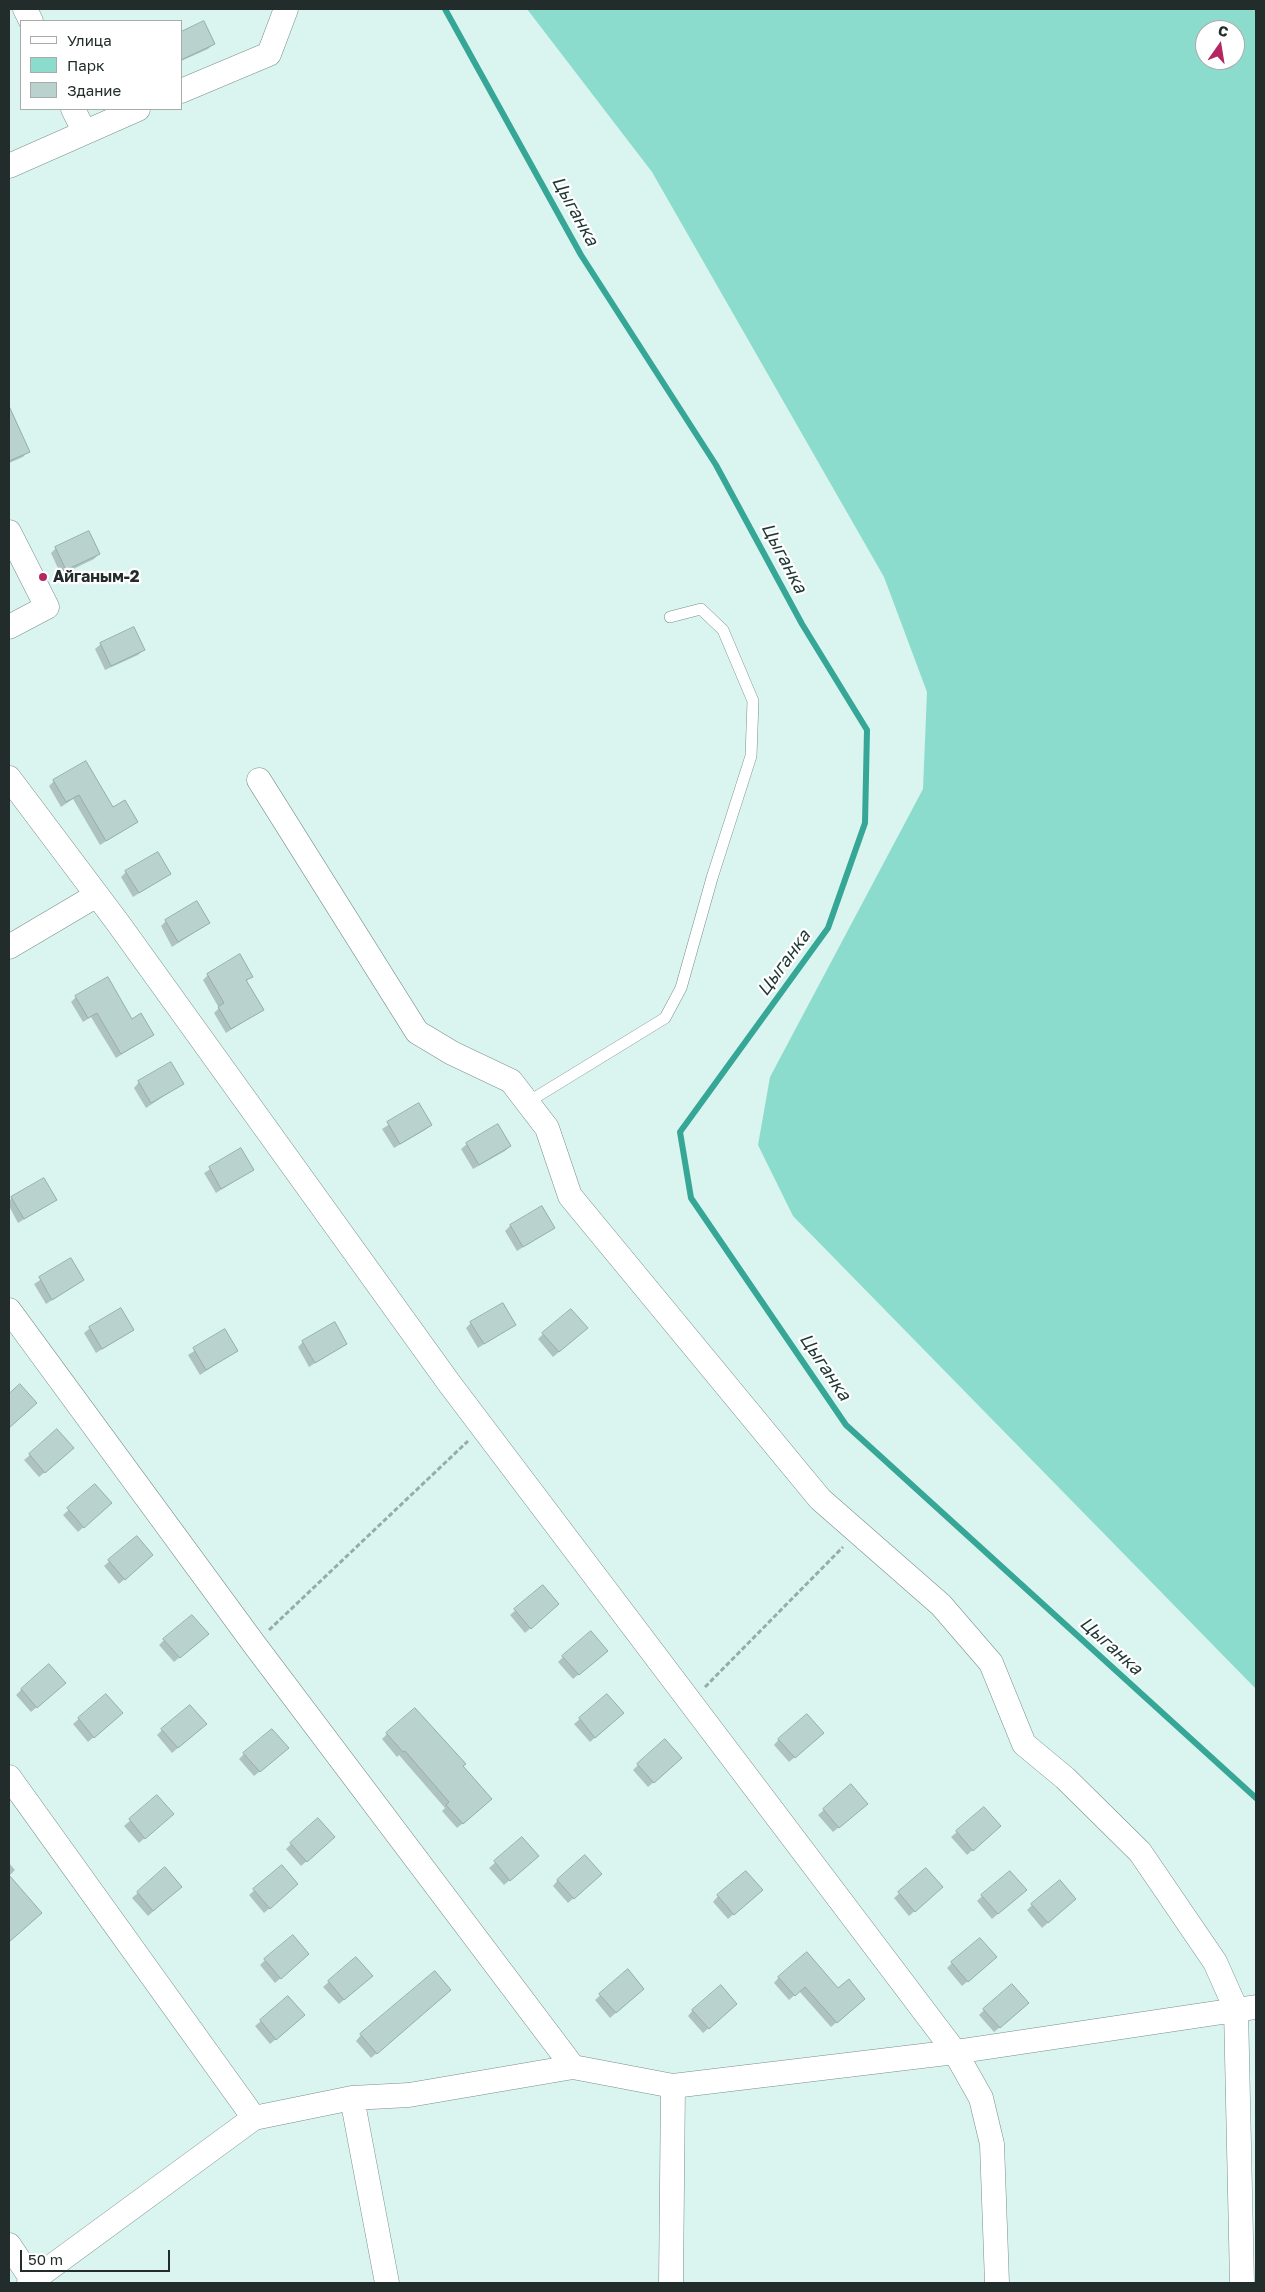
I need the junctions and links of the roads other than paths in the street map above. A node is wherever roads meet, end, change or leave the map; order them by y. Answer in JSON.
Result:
{"nodes":[{"id":1,"x":286,"y":9,"type":"edge"},
{"id":2,"x":182,"y":90,"type":"edge"},
{"id":3,"x":74,"y":110,"type":"edge"},
{"id":4,"x":136,"y":110,"type":"edge"},
{"id":5,"x":84,"y":131,"type":"junction"},
{"id":6,"x":9,"y":166,"type":"edge"},
{"id":7,"x":9,"y":532,"type":"edge"},
{"id":8,"x":670,"y":617,"type":"dead end"},
{"id":9,"x":9,"y":628,"type":"edge"},
{"id":10,"x":9,"y":778,"type":"edge"},
{"id":11,"x":259,"y":780,"type":"dead end"},
{"id":12,"x":97,"y":895,"type":"junction"},
{"id":13,"x":9,"y":947,"type":"edge"},
{"id":14,"x":528,"y":1102,"type":"junction"},
{"id":15,"x":9,"y":1310,"type":"edge"},
{"id":16,"x":9,"y":1777,"type":"edge"},
{"id":17,"x":1246,"y":2008,"type":"edge"},
{"id":18,"x":955,"y":2052,"type":"junction"},
{"id":19,"x":573,"y":2067,"type":"junction"},
{"id":20,"x":673,"y":2086,"type":"junction"},
{"id":21,"x":352,"y":2098,"type":"junction"},
{"id":22,"x":254,"y":2118,"type":"junction"},
{"id":23,"x":9,"y":2245,"type":"edge"},
{"id":24,"x":31,"y":2282,"type":"edge"},
{"id":25,"x":387,"y":2283,"type":"edge"},
{"id":26,"x":671,"y":2283,"type":"edge"},
{"id":27,"x":997,"y":2283,"type":"edge"},
{"id":28,"x":1242,"y":2283,"type":"edge"}],
"edges":[{"from":1,"to":2,"type":"street"},
{"from":3,"to":5,"type":"street"},
{"from":4,"to":5,"type":"street"},
{"from":5,"to":6,"type":"street"},
{"from":7,"to":9,"type":"street"},
{"from":8,"to":14,"type":"lane"},
{"from":10,"to":12,"type":"street"},
{"from":11,"to":14,"type":"street"},
{"from":12,"to":13,"type":"street"},
{"from":12,"to":18,"type":"street"},
{"from":14,"to":17,"type":"street"},
{"from":15,"to":19,"type":"street"},
{"from":16,"to":22,"type":"street"},
{"from":17,"to":18,"type":"street"},
{"from":17,"to":28,"type":"street"},
{"from":18,"to":20,"type":"street"},
{"from":18,"to":27,"type":"street"},
{"from":19,"to":20,"type":"street"},
{"from":19,"to":21,"type":"street"},
{"from":20,"to":26,"type":"street"},
{"from":21,"to":22,"type":"street"},
{"from":21,"to":25,"type":"street"},
{"from":22,"to":24,"type":"street"},
{"from":23,"to":24,"type":"street"}]}
